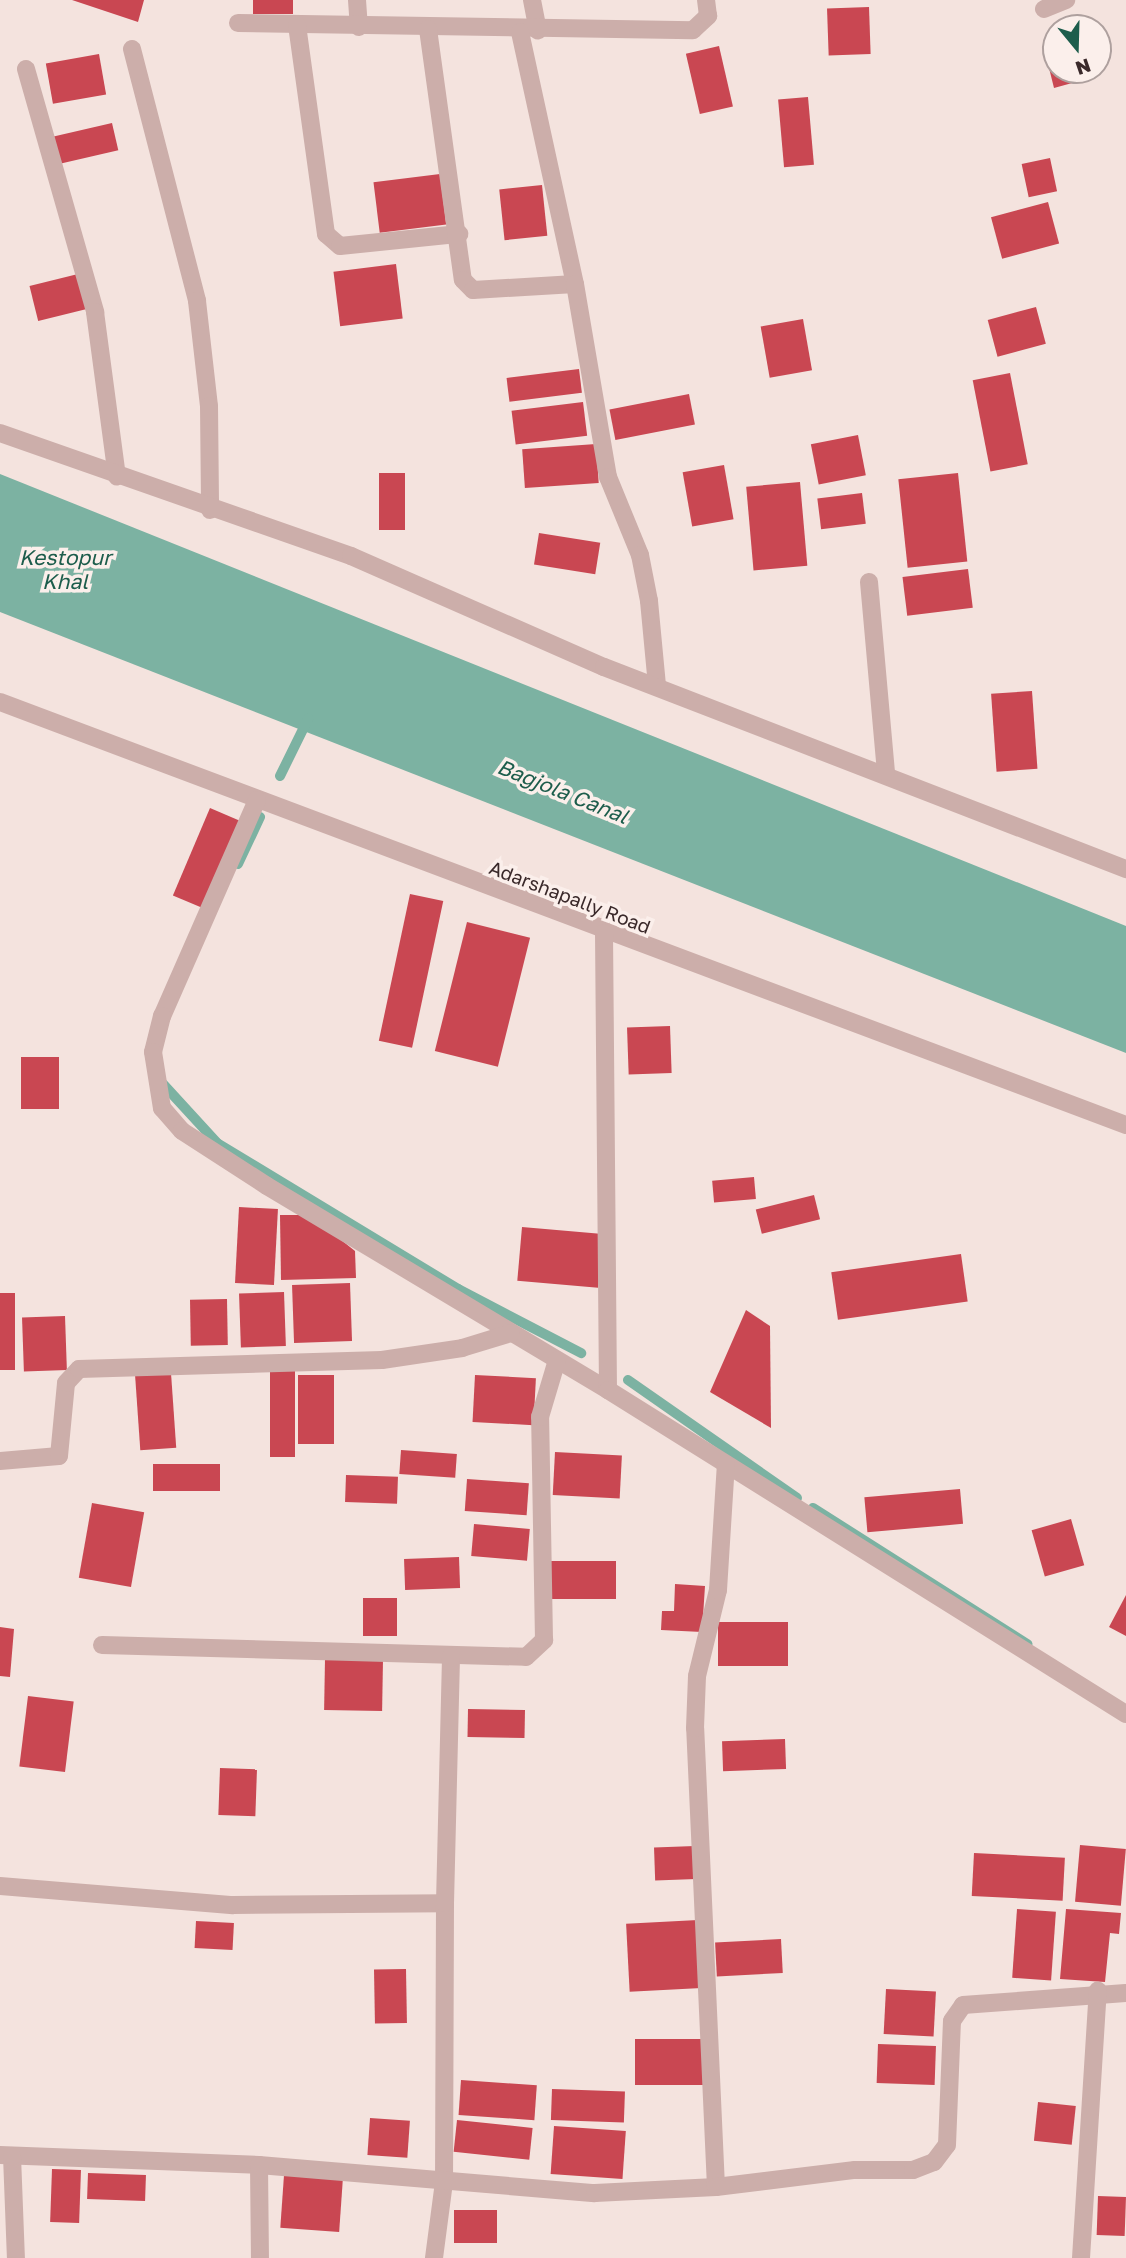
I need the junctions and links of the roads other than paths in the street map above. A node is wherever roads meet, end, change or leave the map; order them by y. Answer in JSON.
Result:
{"nodes":[{"id":1,"x":357,"y":0,"type":"edge"},
{"id":2,"x":532,"y":0,"type":"edge"},
{"id":3,"x":706,"y":0,"type":"edge"},
{"id":4,"x":1066,"y":0,"type":"edge"},
{"id":5,"x":1044,"y":9,"type":"dead end"},
{"id":6,"x":238,"y":23,"type":"dead end"},
{"id":7,"x":297,"y":25,"type":"junction"},
{"id":8,"x":359,"y":27,"type":"junction"},
{"id":9,"x":428,"y":29,"type":"junction"},
{"id":10,"x":529,"y":31,"type":"junction"},
{"id":11,"x":132,"y":49,"type":"dead end"},
{"id":12,"x":26,"y":69,"type":"dead end"},
{"id":13,"x":459,"y":234,"type":"junction"},
{"id":14,"x":575,"y":284,"type":"junction"},
{"id":15,"x":0,"y":433,"type":"edge"},
{"id":16,"x":117,"y":477,"type":"junction"},
{"id":17,"x":210,"y":510,"type":"junction"},
{"id":18,"x":869,"y":582,"type":"dead end"},
{"id":19,"x":657,"y":687,"type":"junction"},
{"id":20,"x":0,"y":702,"type":"edge"},
{"id":21,"x":886,"y":772,"type":"junction"},
{"id":22,"x":257,"y":800,"type":"junction"},
{"id":23,"x":1126,"y":869,"type":"edge"},
{"id":24,"x":604,"y":933,"type":"junction"},
{"id":25,"x":1126,"y":1125,"type":"edge"},
{"id":26,"x":511,"y":1333,"type":"junction"},
{"id":27,"x":557,"y":1360,"type":"junction"},
{"id":28,"x":608,"y":1390,"type":"junction"},
{"id":29,"x":0,"y":1461,"type":"edge"},
{"id":30,"x":726,"y":1464,"type":"junction"},
{"id":31,"x":102,"y":1646,"type":"dead end"},
{"id":32,"x":451,"y":1656,"type":"junction"},
{"id":33,"x":1126,"y":1714,"type":"edge"},
{"id":34,"x":0,"y":1886,"type":"edge"},
{"id":35,"x":445,"y":1903,"type":"junction"},
{"id":36,"x":1098,"y":1991,"type":"junction"},
{"id":37,"x":1126,"y":1993,"type":"edge"},
{"id":38,"x":6,"y":2155,"type":"edge"},
{"id":39,"x":259,"y":2165,"type":"junction"},
{"id":40,"x":444,"y":2182,"type":"junction"},
{"id":41,"x":716,"y":2187,"type":"junction"},
{"id":42,"x":16,"y":2258,"type":"edge"},
{"id":43,"x":260,"y":2258,"type":"edge"},
{"id":44,"x":434,"y":2258,"type":"edge"},
{"id":45,"x":1081,"y":2258,"type":"edge"}],
"edges":[{"from":1,"to":8,"type":"street"},
{"from":2,"to":10,"type":"street"},
{"from":3,"to":10,"type":"street"},
{"from":4,"to":5,"type":"street"},
{"from":6,"to":7,"type":"street"},
{"from":7,"to":8,"type":"street"},
{"from":7,"to":13,"type":"street"},
{"from":8,"to":9,"type":"street"},
{"from":9,"to":10,"type":"street"},
{"from":9,"to":13,"type":"street"},
{"from":10,"to":14,"type":"street"},
{"from":11,"to":17,"type":"street"},
{"from":12,"to":16,"type":"street"},
{"from":13,"to":14,"type":"street"},
{"from":14,"to":19,"type":"street"},
{"from":15,"to":16,"type":"street"},
{"from":16,"to":17,"type":"street"},
{"from":17,"to":19,"type":"street"},
{"from":18,"to":21,"type":"street"},
{"from":19,"to":21,"type":"street"},
{"from":20,"to":22,"type":"street","name":"Adarshapally Road"},
{"from":21,"to":23,"type":"street"},
{"from":22,"to":24,"type":"street","name":"Adarshapally Road"},
{"from":22,"to":26,"type":"street"},
{"from":24,"to":25,"type":"street","name":"Adarshapally Road"},
{"from":24,"to":28,"type":"street"},
{"from":26,"to":27,"type":"street"},
{"from":26,"to":29,"type":"street"},
{"from":27,"to":28,"type":"street"},
{"from":27,"to":32,"type":"street"},
{"from":28,"to":30,"type":"street"},
{"from":30,"to":33,"type":"street"},
{"from":30,"to":41,"type":"street"},
{"from":31,"to":32,"type":"street"},
{"from":32,"to":35,"type":"street"},
{"from":34,"to":35,"type":"street"},
{"from":35,"to":40,"type":"street"},
{"from":36,"to":37,"type":"street"},
{"from":36,"to":41,"type":"street"},
{"from":36,"to":45,"type":"street"},
{"from":38,"to":39,"type":"street"},
{"from":38,"to":42,"type":"street"},
{"from":39,"to":40,"type":"street"},
{"from":39,"to":43,"type":"street"},
{"from":40,"to":41,"type":"street"},
{"from":40,"to":44,"type":"street"}]}
